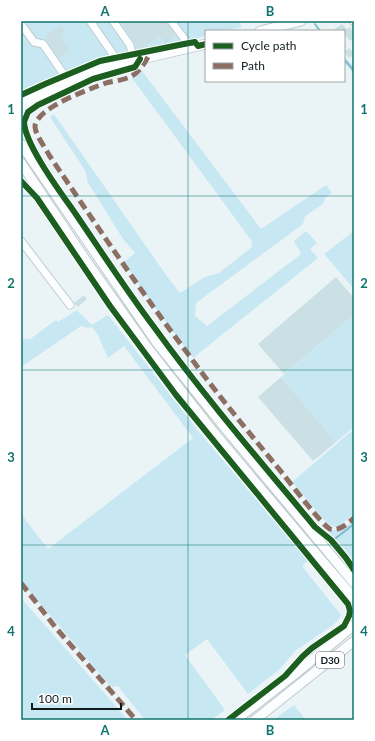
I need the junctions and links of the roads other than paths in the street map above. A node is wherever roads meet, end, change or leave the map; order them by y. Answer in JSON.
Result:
{"nodes":[{"id":1,"x":90,"y":21,"type":"edge"},
{"id":2,"x":113,"y":21,"type":"edge"},
{"id":3,"x":171,"y":21,"type":"edge"},
{"id":4,"x":297,"y":22,"type":"edge"},
{"id":5,"x":21,"y":24,"type":"edge"},
{"id":6,"x":264,"y":30,"type":"edge"},
{"id":7,"x":197,"y":46,"type":"edge"},
{"id":8,"x":134,"y":61,"type":"junction"},
{"id":9,"x":118,"y":64,"type":"junction"},
{"id":10,"x":69,"y":82,"type":"junction"},
{"id":11,"x":31,"y":100,"type":"junction"},
{"id":12,"x":21,"y":104,"type":"edge"},
{"id":13,"x":21,"y":114,"type":"edge"},
{"id":14,"x":21,"y":144,"type":"edge"},
{"id":15,"x":21,"y":163,"type":"edge"},
{"id":16,"x":21,"y":241,"type":"edge"},
{"id":17,"x":70,"y":305,"type":"dead end"},
{"id":18,"x":337,"y":577,"type":"junction"},
{"id":19,"x":354,"y":583,"type":"edge"},
{"id":20,"x":354,"y":598,"type":"edge"},
{"id":21,"x":354,"y":605,"type":"edge"},
{"id":22,"x":354,"y":618,"type":"edge"},
{"id":23,"x":354,"y":625,"type":"edge"},
{"id":24,"x":346,"y":632,"type":"junction"},
{"id":25,"x":354,"y":641,"type":"edge"},
{"id":26,"x":236,"y":720,"type":"edge"},
{"id":27,"x":255,"y":720,"type":"edge"}],
"edges":[{"from":1,"to":9,"type":"lane"},
{"from":2,"to":8,"type":"lane"},
{"from":3,"to":7,"type":"lane"},
{"from":4,"to":6,"type":"main road"},
{"from":5,"to":10,"type":"lane"},
{"from":7,"to":8,"type":"main road"},
{"from":8,"to":9,"type":"main road"},
{"from":9,"to":10,"type":"main road"},
{"from":10,"to":11,"type":"main road"},
{"from":11,"to":12,"type":"main road"},
{"from":11,"to":13,"type":"main road"},
{"from":14,"to":19,"type":"main road"},
{"from":15,"to":18,"type":"main road"},
{"from":16,"to":17,"type":"lane"},
{"from":18,"to":20,"type":"main road"},
{"from":18,"to":21,"type":"main road"},
{"from":22,"to":24,"type":"main road"},
{"from":23,"to":24,"type":"main road","number":"D30"},
{"from":24,"to":26,"type":"main road","number":"D30"},
{"from":25,"to":27,"type":"main road","number":"D30"}]}
